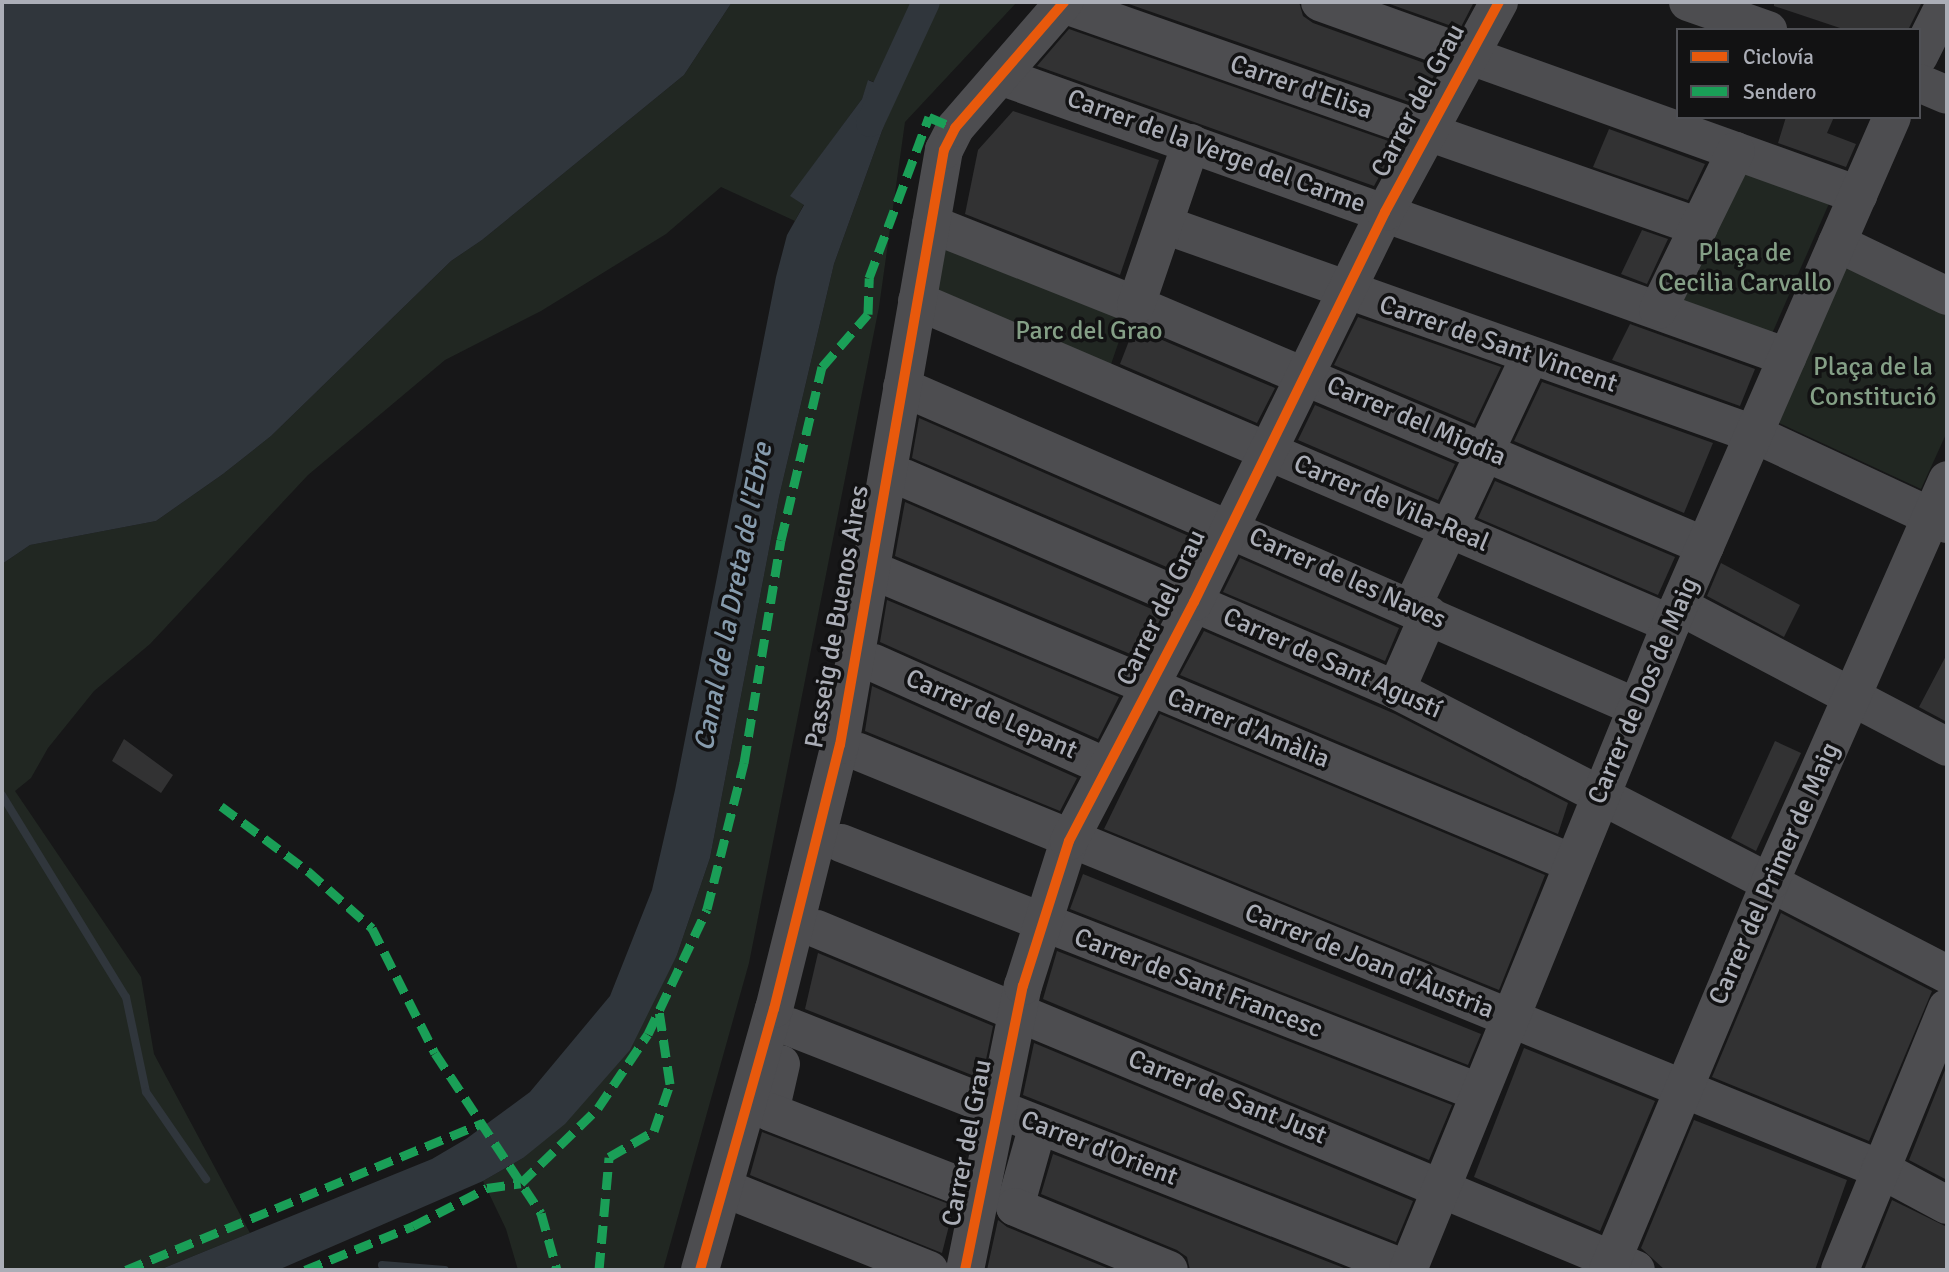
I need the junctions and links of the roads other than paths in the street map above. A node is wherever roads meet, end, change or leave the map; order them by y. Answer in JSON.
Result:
{"nodes":[{"id":1,"x":1320,"y":2,"type":"edge"},
{"id":2,"x":1499,"y":2,"type":"edge"},
{"id":3,"x":1688,"y":2,"type":"edge"},
{"id":4,"x":1946,"y":2,"type":"edge"},
{"id":5,"x":1063,"y":3,"type":"edge"},
{"id":6,"x":1762,"y":28,"type":"edge"},
{"id":7,"x":1921,"y":53,"type":"edge"},
{"id":8,"x":1470,"y":54,"type":"junction"},
{"id":9,"x":1000,"y":76,"type":"junction"},
{"id":10,"x":1921,"y":84,"type":"edge"},
{"id":11,"x":1947,"y":95,"type":"edge"},
{"id":12,"x":1891,"y":119,"type":"edge"},
{"id":13,"x":1427,"y":133,"type":"junction"},
{"id":14,"x":1191,"y":143,"type":"junction"},
{"id":15,"x":1736,"y":151,"type":"junction"},
{"id":16,"x":1858,"y":195,"type":"junction"},
{"id":17,"x":1385,"y":212,"type":"junction"},
{"id":18,"x":931,"y":224,"type":"junction"},
{"id":19,"x":1165,"y":225,"type":"junction"},
{"id":20,"x":1699,"y":227,"type":"junction"},
{"id":21,"x":1837,"y":243,"type":"junction"},
{"id":22,"x":1347,"y":292,"type":"junction"},
{"id":23,"x":1947,"y":296,"type":"edge"},
{"id":24,"x":917,"y":301,"type":"junction"},
{"id":25,"x":1136,"y":305,"type":"junction"},
{"id":26,"x":1658,"y":310,"type":"junction"},
{"id":27,"x":1530,"y":356,"type":"junction"},
{"id":28,"x":1787,"y":357,"type":"junction"},
{"id":29,"x":1307,"y":376,"type":"junction"},
{"id":30,"x":902,"y":387,"type":"junction"},
{"id":31,"x":1754,"y":434,"type":"junction"},
{"id":32,"x":1485,"y":451,"type":"junction"},
{"id":33,"x":1267,"y":452,"type":"junction"},
{"id":34,"x":904,"y":478,"type":"dead end"},
{"id":35,"x":1947,"y":480,"type":"edge"},
{"id":36,"x":1939,"y":519,"type":"edge"},
{"id":37,"x":1227,"y":527,"type":"junction"},
{"id":38,"x":1449,"y":528,"type":"junction"},
{"id":39,"x":1704,"y":546,"type":"junction"},
{"id":40,"x":886,"y":576,"type":"dead end"},
{"id":41,"x":1194,"y":602,"type":"junction"},
{"id":42,"x":1421,"y":611,"type":"junction"},
{"id":43,"x":1675,"y":615,"type":"junction"},
{"id":44,"x":874,"y":663,"type":"dead end"},
{"id":45,"x":1149,"y":688,"type":"junction"},
{"id":46,"x":1396,"y":690,"type":"junction"},
{"id":47,"x":1853,"y":695,"type":"junction"},
{"id":48,"x":1636,"y":707,"type":"junction"},
{"id":49,"x":1947,"y":747,"type":"edge"},
{"id":50,"x":859,"y":752,"type":"dead end"},
{"id":51,"x":1107,"y":767,"type":"junction"},
{"id":52,"x":1601,"y":792,"type":"junction"},
{"id":53,"x":1069,"y":841,"type":"junction"},
{"id":54,"x":841,"y":843,"type":"dead end"},
{"id":55,"x":1572,"y":863,"type":"junction"},
{"id":56,"x":1770,"y":882,"type":"junction"},
{"id":57,"x":1042,"y":924,"type":"junction"},
{"id":58,"x":817,"y":929,"type":"dead end"},
{"id":59,"x":1947,"y":974,"type":"edge"},
{"id":60,"x":1947,"y":1008,"type":"edge"},
{"id":61,"x":1017,"y":1013,"type":"junction"},
{"id":62,"x":1507,"y":1018,"type":"junction"},
{"id":63,"x":779,"y":1028,"type":"junction"},
{"id":64,"x":1681,"y":1090,"type":"junction"},
{"id":65,"x":1478,"y":1092,"type":"junction"},
{"id":66,"x":998,"y":1109,"type":"junction"},
{"id":67,"x":1038,"y":1125,"type":"junction"},
{"id":68,"x":1880,"y":1169,"type":"junction"},
{"id":69,"x":956,"y":1184,"type":"dead end"},
{"id":70,"x":1441,"y":1186,"type":"junction"},
{"id":71,"x":724,"y":1188,"type":"junction"},
{"id":72,"x":1947,"y":1205,"type":"edge"},
{"id":73,"x":878,"y":1261,"type":"edge"},
{"id":74,"x":1619,"y":1266,"type":"edge"},
{"id":75,"x":700,"y":1270,"type":"edge"},
{"id":76,"x":929,"y":1270,"type":"edge"},
{"id":77,"x":965,"y":1270,"type":"edge"},
{"id":78,"x":1169,"y":1270,"type":"edge"},
{"id":79,"x":1408,"y":1270,"type":"edge"},
{"id":80,"x":1840,"y":1270,"type":"edge"}],
"edges":[{"from":1,"to":8,"type":"street"},
{"from":2,"to":8,"type":"street","name":"Carrer del Grau"},
{"from":3,"to":6,"type":"street"},
{"from":4,"to":7,"type":"street"},
{"from":5,"to":9,"type":"street","name":"Passeig de Buenos Aires"},
{"from":5,"to":13,"type":"street","name":"Carrer d'Elisa"},
{"from":8,"to":13,"type":"street","name":"Carrer del Grau"},
{"from":8,"to":15,"type":"street"},
{"from":9,"to":14,"type":"street","name":"Carrer de la Verge del Carme"},
{"from":9,"to":18,"type":"street","name":"Passeig de Buenos Aires"},
{"from":10,"to":11,"type":"street"},
{"from":12,"to":16,"type":"street","name":"Carrer de Dos de Maig"},
{"from":13,"to":17,"type":"street","name":"Carrer del Grau"},
{"from":13,"to":20,"type":"street","name":"Carrer d'Elisa"},
{"from":14,"to":17,"type":"street","name":"Carrer de la Verge del Carme"},
{"from":14,"to":19,"type":"street"},
{"from":15,"to":16,"type":"street"},
{"from":15,"to":20,"type":"street"},
{"from":16,"to":21,"type":"street","name":"Carrer de Dos de Maig"},
{"from":17,"to":22,"type":"street","name":"Carrer del Grau"},
{"from":17,"to":26,"type":"street","name":"Carrer de la Verge del Carme"},
{"from":18,"to":24,"type":"street","name":"Passeig de Buenos Aires"},
{"from":18,"to":25,"type":"street","name":"Carrer del Migdia"},
{"from":19,"to":22,"type":"street","name":"Carrer de Sant Vincent"},
{"from":19,"to":25,"type":"street"},
{"from":20,"to":26,"type":"street"},
{"from":21,"to":23,"type":"street"},
{"from":21,"to":28,"type":"street","name":"Carrer de Dos de Maig"},
{"from":22,"to":27,"type":"street","name":"Carrer de Sant Vincent"},
{"from":22,"to":29,"type":"street","name":"Carrer del Grau"},
{"from":24,"to":30,"type":"street","name":"Passeig de Buenos Aires"},
{"from":24,"to":33,"type":"street","name":"Carrer de Vila-Real"},
{"from":25,"to":29,"type":"street","name":"Carrer del Migdia"},
{"from":26,"to":28,"type":"street","name":"Carrer de la Verge del Carme"},
{"from":27,"to":31,"type":"street","name":"Carrer de Sant Vincent"},
{"from":27,"to":32,"type":"street"},
{"from":28,"to":31,"type":"street","name":"Carrer de Dos de Maig"},
{"from":29,"to":32,"type":"street","name":"Carrer del Migdia"},
{"from":29,"to":33,"type":"street","name":"Carrer del Grau"},
{"from":30,"to":37,"type":"street","name":"Carrer de les Naves"},
{"from":30,"to":63,"type":"street","name":"Passeig de Buenos Aires"},
{"from":31,"to":36,"type":"street","name":"Carrer de Sant Vincent"},
{"from":31,"to":39,"type":"street","name":"Carrer de Dos de Maig"},
{"from":32,"to":38,"type":"street"},
{"from":32,"to":39,"type":"street","name":"Carrer del Migdia"},
{"from":33,"to":37,"type":"street","name":"Carrer del Grau"},
{"from":33,"to":38,"type":"street","name":"Carrer de Vila-Real"},
{"from":34,"to":41,"type":"street","name":"Carrer de Sant Agustí"},
{"from":35,"to":36,"type":"street","name":"Carrer del Primer de Maig"},
{"from":36,"to":47,"type":"street","name":"Carrer del Primer de Maig"},
{"from":37,"to":41,"type":"street","name":"Carrer del Grau"},
{"from":37,"to":42,"type":"street","name":"Carrer de les Naves"},
{"from":38,"to":42,"type":"street"},
{"from":38,"to":43,"type":"street","name":"Carrer de Vila-Real"},
{"from":39,"to":43,"type":"street","name":"Carrer de Dos de Maig"},
{"from":40,"to":45,"type":"street","name":"Carrer d'Amàlia"},
{"from":41,"to":45,"type":"street","name":"Carrer del Grau"},
{"from":41,"to":46,"type":"street","name":"Carrer de Sant Agustí"},
{"from":42,"to":46,"type":"street"},
{"from":42,"to":48,"type":"street","name":"Carrer de les Naves"},
{"from":43,"to":47,"type":"street","name":"Carrer de Vila-Real"},
{"from":43,"to":48,"type":"street","name":"Carrer de Dos de Maig"},
{"from":44,"to":51,"type":"street","name":"Carrer de Lepant"},
{"from":45,"to":51,"type":"street","name":"Carrer del Grau"},
{"from":45,"to":55,"type":"street","name":"Carrer d'Amàlia"},
{"from":46,"to":52,"type":"street","name":"Carrer de Sant Agustí"},
{"from":47,"to":49,"type":"street","name":"Carrer de Vila-Real"},
{"from":47,"to":56,"type":"street","name":"Carrer del Primer de Maig"},
{"from":48,"to":52,"type":"street","name":"Carrer de Dos de Maig"},
{"from":50,"to":53,"type":"street","name":"Carrer de Joan d'Àustria"},
{"from":51,"to":53,"type":"street","name":"Carrer del Grau"},
{"from":52,"to":55,"type":"street","name":"Carrer de Dos de Maig"},
{"from":52,"to":56,"type":"street","name":"Carrer de Sant Agustí"},
{"from":53,"to":57,"type":"street","name":"Carrer del Grau"},
{"from":53,"to":62,"type":"street","name":"Carrer de Joan d'Àustria"},
{"from":54,"to":57,"type":"street","name":"Carrer de Sant Francesc"},
{"from":55,"to":62,"type":"street","name":"Carrer de Dos de Maig"},
{"from":56,"to":59,"type":"street","name":"Carrer de Sant Agustí"},
{"from":56,"to":64,"type":"street","name":"Carrer del Primer de Maig"},
{"from":57,"to":61,"type":"street","name":"Carrer del Grau"},
{"from":57,"to":65,"type":"street","name":"Carrer de Sant Francesc"},
{"from":58,"to":61,"type":"street","name":"Carrer de Sant Just"},
{"from":60,"to":68,"type":"street"},
{"from":61,"to":66,"type":"street","name":"Carrer del Grau"},
{"from":61,"to":70,"type":"street","name":"Carrer de Sant Just"},
{"from":62,"to":64,"type":"street","name":"Carrer de Joan d'Àustria"},
{"from":62,"to":65,"type":"street","name":"Carrer de Dos de Maig"},
{"from":63,"to":66,"type":"street","name":"Carrer d'Orient"},
{"from":63,"to":69,"type":"street"},
{"from":63,"to":71,"type":"street","name":"Passeig de Buenos Aires"},
{"from":64,"to":68,"type":"street","name":"Carrer de Joan d'Àustria"},
{"from":64,"to":74,"type":"street","name":"Carrer del Primer de Maig"},
{"from":65,"to":70,"type":"street","name":"Carrer de Dos de Maig"},
{"from":66,"to":67,"type":"street","name":"Carrer d'Orient"},
{"from":66,"to":77,"type":"street","name":"Carrer del Grau"},
{"from":67,"to":78,"type":"street"},
{"from":67,"to":79,"type":"street","name":"Carrer d'Orient"},
{"from":68,"to":72,"type":"street","name":"Carrer de Joan d'Àustria"},
{"from":68,"to":80,"type":"street"},
{"from":70,"to":74,"type":"street","name":"Carrer de Sant Just"},
{"from":70,"to":79,"type":"street","name":"Carrer de Dos de Maig"},
{"from":71,"to":73,"type":"street"},
{"from":71,"to":75,"type":"street","name":"Passeig de Buenos Aires"},
{"from":73,"to":76,"type":"street"}]}
